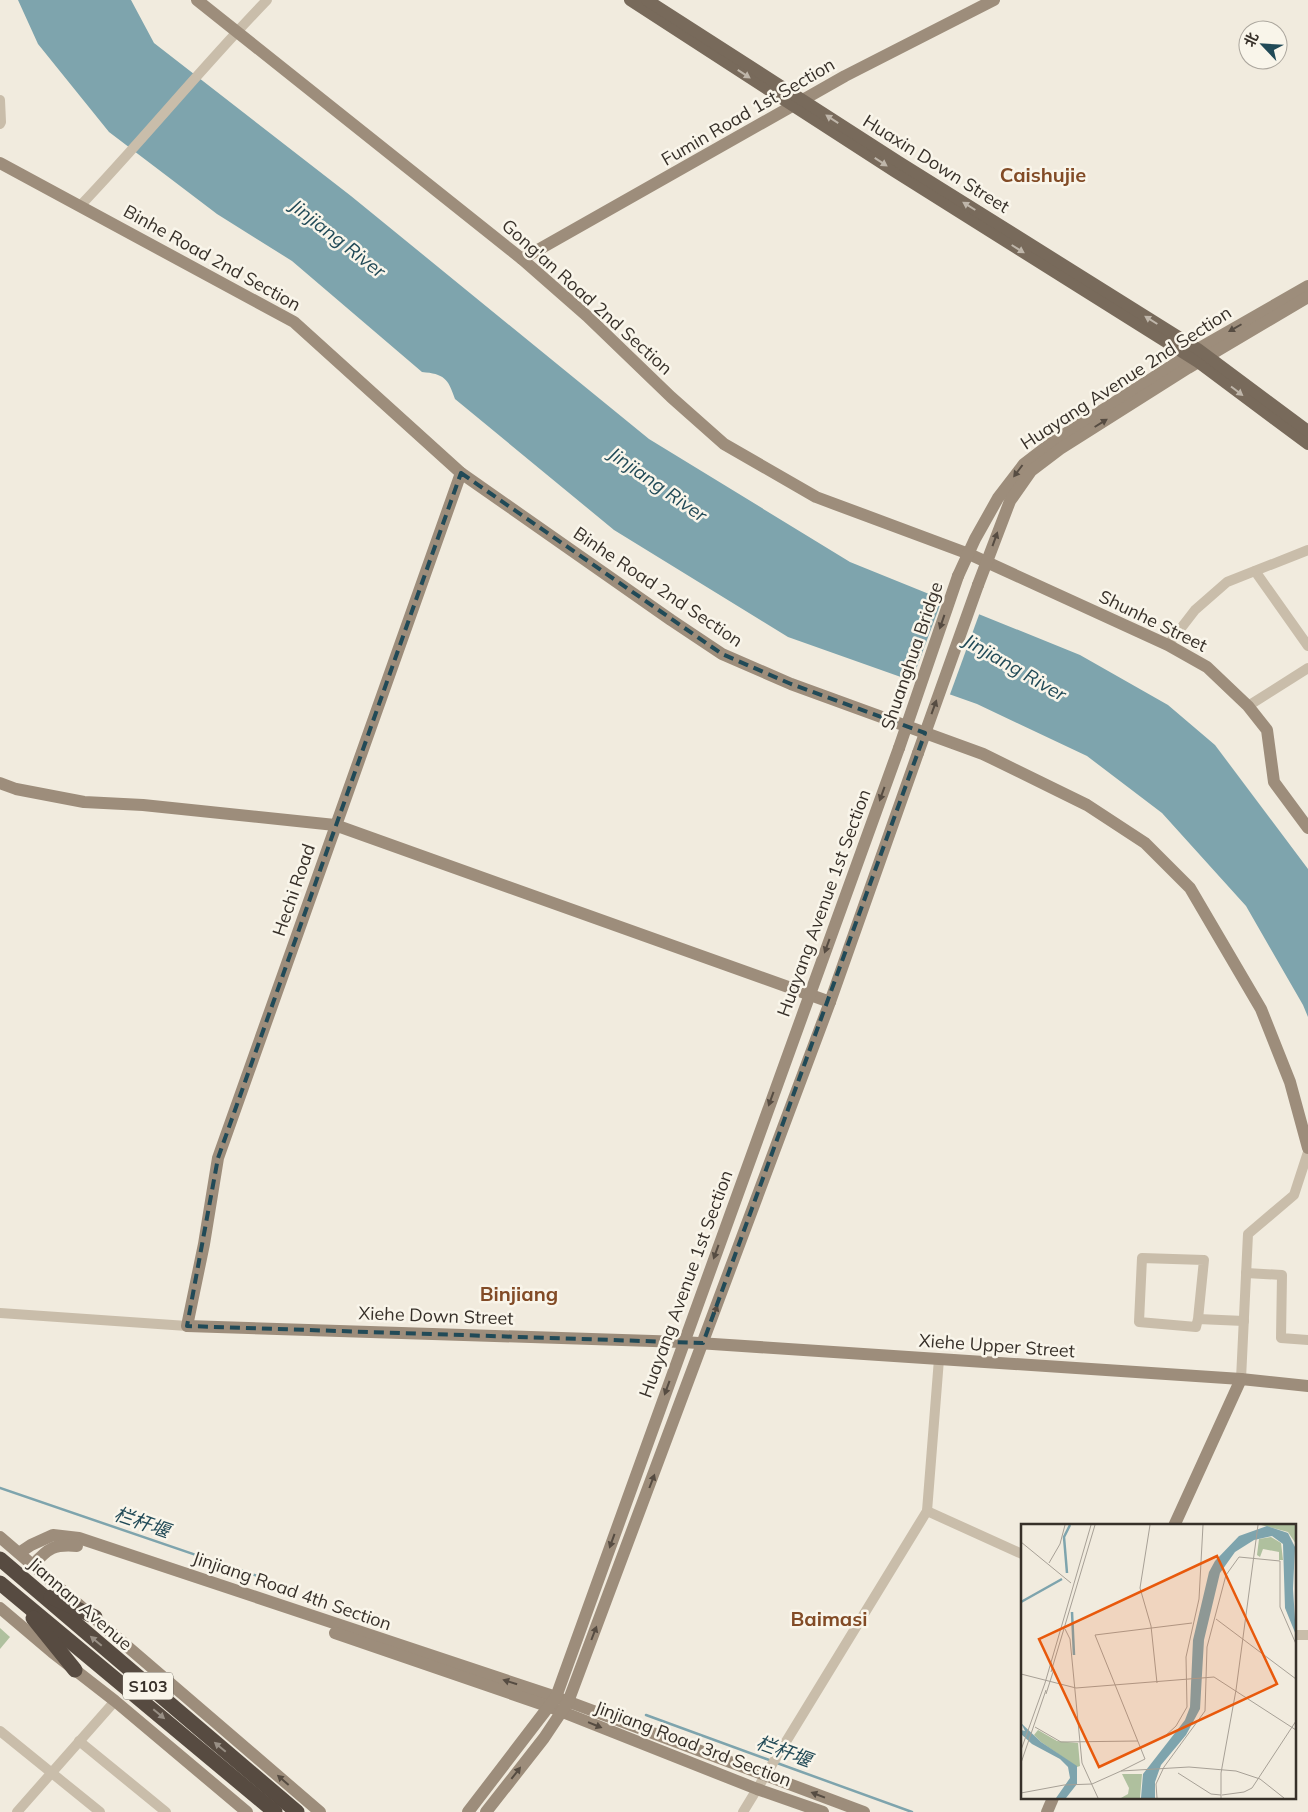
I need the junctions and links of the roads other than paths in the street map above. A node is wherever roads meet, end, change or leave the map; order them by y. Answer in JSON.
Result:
{"nodes":[{"id":1,"x":197,"y":0,"type":"edge"},
{"id":2,"x":267,"y":0,"type":"edge"},
{"id":3,"x":630,"y":0,"type":"edge"},
{"id":4,"x":647,"y":0,"type":"edge"},
{"id":5,"x":994,"y":0,"type":"edge"},
{"id":6,"x":236,"y":32,"type":"junction"},
{"id":7,"x":0,"y":100,"type":"edge"},
{"id":8,"x":799,"y":104,"type":"junction"},
{"id":9,"x":0,"y":124,"type":"edge"},
{"id":10,"x":0,"y":163,"type":"edge"},
{"id":11,"x":80,"y":206,"type":"junction"},
{"id":12,"x":522,"y":259,"type":"junction"},
{"id":13,"x":1308,"y":286,"type":"edge"},
{"id":14,"x":1308,"y":297,"type":"edge"},
{"id":15,"x":1198,"y":356,"type":"junction"},
{"id":16,"x":1308,"y":431,"type":"edge"},
{"id":17,"x":1308,"y":444,"type":"edge"},
{"id":18,"x":461,"y":473,"type":"junction"},
{"id":19,"x":1308,"y":550,"type":"edge"},
{"id":20,"x":969,"y":554,"type":"junction"},
{"id":21,"x":987,"y":562,"type":"junction"},
{"id":22,"x":1255,"y":571,"type":"junction"},
{"id":23,"x":958,"y":576,"type":"joint"},
{"id":24,"x":1168,"y":645,"type":"junction"},
{"id":25,"x":1308,"y":646,"type":"edge"},
{"id":26,"x":1308,"y":668,"type":"edge"},
{"id":27,"x":1248,"y":706,"type":"junction"},
{"id":28,"x":899,"y":748,"type":"joint"},
{"id":29,"x":918,"y":753,"type":"joint"},
{"id":30,"x":0,"y":783,"type":"edge"},
{"id":31,"x":335,"y":825,"type":"junction"},
{"id":32,"x":1308,"y":828,"type":"edge"},
{"id":33,"x":809,"y":995,"type":"junction"},
{"id":34,"x":830,"y":1002,"type":"junction"},
{"id":35,"x":1308,"y":1150,"type":"edge"},
{"id":36,"x":1246,"y":1273,"type":"junction"},
{"id":37,"x":0,"y":1313,"type":"edge"},
{"id":38,"x":1198,"y":1319,"type":"junction"},
{"id":39,"x":1244,"y":1321,"type":"junction"},
{"id":40,"x":187,"y":1326,"type":"junction"},
{"id":41,"x":1308,"y":1340,"type":"edge"},
{"id":42,"x":683,"y":1342,"type":"junction"},
{"id":43,"x":703,"y":1343,"type":"junction"},
{"id":44,"x":939,"y":1359,"type":"junction"},
{"id":45,"x":1241,"y":1379,"type":"junction"},
{"id":46,"x":1308,"y":1386,"type":"edge"},
{"id":47,"x":926,"y":1511,"type":"junction"},
{"id":48,"x":1175,"y":1524,"type":"edge"},
{"id":49,"x":0,"y":1537,"type":"edge"},
{"id":50,"x":19,"y":1553,"type":"junction"},
{"id":51,"x":1021,"y":1554,"type":"edge"},
{"id":52,"x":0,"y":1559,"type":"edge"},
{"id":53,"x":33,"y":1565,"type":"junction"},
{"id":54,"x":0,"y":1583,"type":"edge"},
{"id":55,"x":35,"y":1590,"type":"junction"},
{"id":56,"x":13,"y":1594,"type":"junction"},
{"id":57,"x":0,"y":1608,"type":"edge"},
{"id":58,"x":95,"y":1617,"type":"junction"},
{"id":59,"x":76,"y":1670,"type":"junction"},
{"id":60,"x":116,"y":1700,"type":"junction"},
{"id":61,"x":559,"y":1704,"type":"junction"},
{"id":62,"x":0,"y":1731,"type":"edge"},
{"id":63,"x":79,"y":1741,"type":"junction"},
{"id":64,"x":771,"y":1766,"type":"junction"},
{"id":65,"x":52,"y":1772,"type":"junction"},
{"id":66,"x":757,"y":1789,"type":"junction"},
{"id":67,"x":1052,"y":1800,"type":"edge"},
{"id":68,"x":17,"y":1812,"type":"edge"},
{"id":69,"x":100,"y":1812,"type":"edge"},
{"id":70,"x":166,"y":1812,"type":"edge"},
{"id":71,"x":247,"y":1812,"type":"edge"},
{"id":72,"x":275,"y":1812,"type":"edge"},
{"id":73,"x":297,"y":1812,"type":"edge"},
{"id":74,"x":320,"y":1812,"type":"edge"},
{"id":75,"x":468,"y":1812,"type":"edge"},
{"id":76,"x":486,"y":1812,"type":"edge"},
{"id":77,"x":742,"y":1812,"type":"edge"},
{"id":78,"x":823,"y":1812,"type":"edge"},
{"id":79,"x":864,"y":1812,"type":"edge"},
{"id":80,"x":1047,"y":1812,"type":"edge"}],
"edges":[{"from":1,"to":6,"type":"street","name":"Gong'an Road 2nd Section"},
{"from":2,"to":6,"type":"street"},
{"from":3,"to":8,"type":"main road","one_way":true},
{"from":4,"to":8,"type":"main road"},
{"from":5,"to":8,"type":"street","name":"Fumin Road 1st Section"},
{"from":6,"to":11,"type":"street"},
{"from":6,"to":12,"type":"street","name":"Gong'an Road 2nd Section"},
{"from":7,"to":9,"type":"street"},
{"from":8,"to":12,"type":"street","name":"Fumin Road 1st Section"},
{"from":8,"to":15,"type":"main road"},
{"from":10,"to":11,"type":"street","name":"Binhe Road 2nd Section"},
{"from":11,"to":18,"type":"street","name":"Binhe Road 2nd Section"},
{"from":12,"to":20,"type":"street","name":"Gong'an Road 2nd Section"},
{"from":13,"to":15,"type":"street","name":"Huayang Avenue 2nd Section","one_way":true},
{"from":14,"to":15,"type":"street","name":"Huayang Avenue 2nd Section"},
{"from":15,"to":16,"type":"main road"},
{"from":15,"to":17,"type":"main road","one_way":true},
{"from":15,"to":20,"type":"street","name":"Huayang Avenue 2nd Section","one_way":true},
{"from":21,"to":15,"type":"street","name":"Huayang Avenue 2nd Section","one_way":true},
{"from":18,"to":31,"type":"street","name":"Hechi Road"},
{"from":18,"to":35,"type":"street","name":"Binhe Road 2nd Section"},
{"from":19,"to":22,"type":"street"},
{"from":20,"to":21,"type":"street","name":"Gong'an Road 2nd Section"},
{"from":20,"to":23,"type":"street","name":"Huayang Avenue 2nd Section"},
{"from":21,"to":24,"type":"street","name":"Shunhe Street"},
{"from":29,"to":21,"type":"street","name":"Huayang Avenue 2nd Section","one_way":true,"bridge":true},
{"from":22,"to":24,"type":"street"},
{"from":22,"to":25,"type":"street"},
{"from":23,"to":28,"type":"street","name":"Shuanghua Bridge","one_way":true,"bridge":true},
{"from":24,"to":27,"type":"street","name":"Shunhe Street"},
{"from":26,"to":27,"type":"street"},
{"from":27,"to":32,"type":"street","name":"Shunhe Street"},
{"from":28,"to":33,"type":"street","name":"Huayang Avenue 1st Section","one_way":true},
{"from":29,"to":34,"type":"street","name":"Huayang Avenue 1st Section"},
{"from":30,"to":31,"type":"street"},
{"from":31,"to":33,"type":"street"},
{"from":31,"to":40,"type":"street","name":"Hechi Road"},
{"from":33,"to":34,"type":"street"},
{"from":33,"to":42,"type":"street","name":"Huayang Avenue 1st Section","one_way":true},
{"from":43,"to":34,"type":"street","name":"Huayang Avenue 1st Section","one_way":true},
{"from":35,"to":36,"type":"street"},
{"from":36,"to":39,"type":"street"},
{"from":36,"to":41,"type":"street"},
{"from":37,"to":40,"type":"street"},
{"from":38,"to":38,"type":"street"},
{"from":38,"to":39,"type":"street"},
{"from":39,"to":45,"type":"street"},
{"from":40,"to":42,"type":"street","name":"Xiehe Down Street"},
{"from":42,"to":43,"type":"street","name":"Xiehe Upper Street"},
{"from":42,"to":61,"type":"street","name":"Huayang Avenue 1st Section","one_way":true},
{"from":43,"to":44,"type":"street","name":"Xiehe Upper Street"},
{"from":61,"to":43,"type":"street","name":"Huayang Avenue 1st Section","one_way":true},
{"from":44,"to":45,"type":"street","name":"Xiehe Upper Street"},
{"from":44,"to":47,"type":"street"},
{"from":45,"to":46,"type":"street","name":"Xiehe Upper Street"},
{"from":45,"to":48,"type":"street"},
{"from":47,"to":51,"type":"street"},
{"from":47,"to":64,"type":"street"},
{"from":49,"to":50,"type":"street"},
{"from":50,"to":53,"type":"street"},
{"from":61,"to":50,"type":"street","name":"Jinjiang Road 4th Section","one_way":true},
{"from":52,"to":55,"type":"highway","name":"Jiannan Avenue","number":"S103"},
{"from":53,"to":58,"type":"street"},
{"from":53,"to":61,"type":"street","name":"Jinjiang Road 4th Section"},
{"from":54,"to":56,"type":"highway","name":"Jiannan Avenue","number":"S103"},
{"from":55,"to":58,"type":"highway"},
{"from":73,"to":55,"type":"highway","name":"Jiannan Avenue","number":"S103","one_way":true},
{"from":56,"to":59,"type":"highway"},
{"from":56,"to":72,"type":"highway","name":"Jiannan Avenue","number":"S103","one_way":true},
{"from":57,"to":59,"type":"street"},
{"from":74,"to":58,"type":"street","one_way":true},
{"from":59,"to":60,"type":"street"},
{"from":60,"to":63,"type":"street"},
{"from":60,"to":71,"type":"street"},
{"from":61,"to":64,"type":"street","name":"Jinjiang Road 3rd Section"},
{"from":61,"to":66,"type":"street","name":"Jinjiang Road 3rd Section","one_way":true},
{"from":61,"to":75,"type":"street","name":"Huayang Avenue 1st Section"},
{"from":76,"to":61,"type":"street","name":"Huayang Avenue 1st Section","one_way":true},
{"from":62,"to":65,"type":"street"},
{"from":63,"to":65,"type":"street"},
{"from":63,"to":70,"type":"street"},
{"from":64,"to":66,"type":"street"},
{"from":79,"to":64,"type":"street","name":"Jinjiang Road 3rd Section","one_way":true},
{"from":65,"to":68,"type":"street"},
{"from":65,"to":69,"type":"street"},
{"from":66,"to":77,"type":"street"},
{"from":66,"to":78,"type":"street","name":"Jinjiang Road 3rd Section"},
{"from":67,"to":80,"type":"street"}]}
